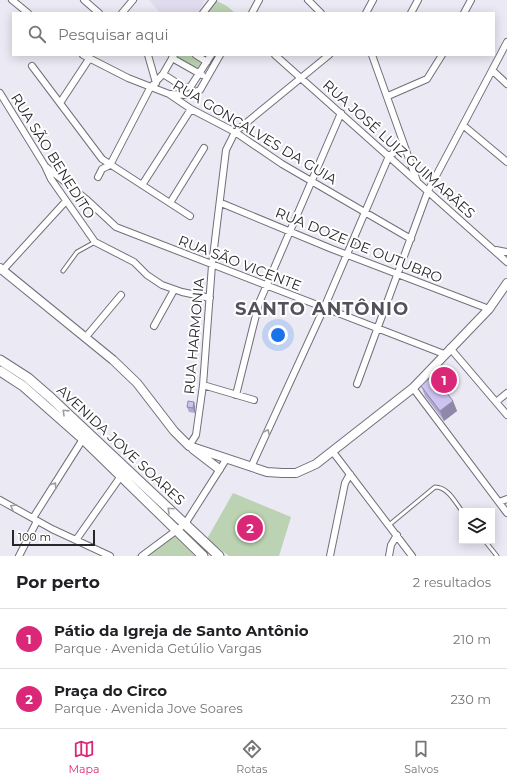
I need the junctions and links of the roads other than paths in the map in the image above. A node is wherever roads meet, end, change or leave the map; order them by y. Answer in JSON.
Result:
{"nodes":[{"id":1,"x":12,"y":0,"type":"edge"},
{"id":2,"x":84,"y":0,"type":"edge"},
{"id":3,"x":133,"y":0,"type":"edge"},
{"id":4,"x":213,"y":0,"type":"edge"},
{"id":5,"x":259,"y":0,"type":"edge"},
{"id":6,"x":418,"y":0,"type":"edge"},
{"id":7,"x":471,"y":0,"type":"edge"},
{"id":8,"x":372,"y":1,"type":"edge"},
{"id":9,"x":311,"y":2,"type":"edge"},
{"id":10,"x":27,"y":12,"type":"edge"},
{"id":11,"x":98,"y":12,"type":"edge"},
{"id":12,"x":123,"y":12,"type":"edge"},
{"id":13,"x":204,"y":12,"type":"edge"},
{"id":14,"x":253,"y":12,"type":"edge"},
{"id":15,"x":320,"y":12,"type":"edge"},
{"id":16,"x":366,"y":12,"type":"edge"},
{"id":17,"x":412,"y":12,"type":"edge"},
{"id":18,"x":465,"y":12,"type":"edge"},
{"id":19,"x":507,"y":42,"type":"edge"},
{"id":20,"x":148,"y":56,"type":"edge"},
{"id":21,"x":198,"y":56,"type":"edge"},
{"id":22,"x":210,"y":56,"type":"edge"},
{"id":23,"x":219,"y":56,"type":"edge"},
{"id":24,"x":278,"y":56,"type":"edge"},
{"id":25,"x":328,"y":56,"type":"edge"},
{"id":26,"x":372,"y":56,"type":"edge"},
{"id":27,"x":441,"y":56,"type":"edge"},
{"id":28,"x":87,"y":57,"type":"edge"},
{"id":29,"x":173,"y":57,"type":"edge"},
{"id":30,"x":207,"y":62,"type":"junction"},
{"id":31,"x":32,"y":66,"type":"dead end"},
{"id":32,"x":493,"y":71,"type":"junction"},
{"id":33,"x":163,"y":74,"type":"junction"},
{"id":34,"x":200,"y":74,"type":"junction"},
{"id":35,"x":206,"y":78,"type":"junction"},
{"id":36,"x":302,"y":78,"type":"junction"},
{"id":37,"x":156,"y":83,"type":"junction"},
{"id":38,"x":507,"y":84,"type":"edge"},
{"id":39,"x":150,"y":88,"type":"junction"},
{"id":40,"x":0,"y":93,"type":"edge"},
{"id":41,"x":170,"y":94,"type":"junction"},
{"id":42,"x":388,"y":96,"type":"junction"},
{"id":43,"x":60,"y":103,"type":"junction"},
{"id":44,"x":191,"y":109,"type":"junction"},
{"id":45,"x":341,"y":113,"type":"junction"},
{"id":46,"x":464,"y":126,"type":"junction"},
{"id":47,"x":235,"y":132,"type":"junction"},
{"id":48,"x":404,"y":146,"type":"junction"},
{"id":49,"x":204,"y":148,"type":"dead end"},
{"id":50,"x":388,"y":156,"type":"junction"},
{"id":51,"x":507,"y":162,"type":"edge"},
{"id":52,"x":110,"y":165,"type":"junction"},
{"id":53,"x":45,"y":166,"type":"junction"},
{"id":54,"x":98,"y":177,"type":"dead end"},
{"id":55,"x":311,"y":182,"type":"junction"},
{"id":56,"x":418,"y":182,"type":"junction"},
{"id":57,"x":142,"y":185,"type":"junction"},
{"id":58,"x":428,"y":191,"type":"junction"},
{"id":59,"x":66,"y":201,"type":"junction"},
{"id":60,"x":170,"y":203,"type":"junction"},
{"id":61,"x":221,"y":203,"type":"junction"},
{"id":62,"x":365,"y":211,"type":"junction"},
{"id":63,"x":190,"y":216,"type":"dead end"},
{"id":64,"x":290,"y":231,"type":"junction"},
{"id":65,"x":411,"y":239,"type":"junction"},
{"id":66,"x":95,"y":242,"type":"junction"},
{"id":67,"x":494,"y":249,"type":"junction"},
{"id":68,"x":507,"y":252,"type":"edge"},
{"id":69,"x":347,"y":254,"type":"junction"},
{"id":70,"x":507,"y":262,"type":"edge"},
{"id":71,"x":212,"y":265,"type":"junction"},
{"id":72,"x":1,"y":269,"type":"edge"},
{"id":73,"x":63,"y":271,"type":"dead end"},
{"id":74,"x":398,"y":274,"type":"junction"},
{"id":75,"x":507,"y":283,"type":"edge"},
{"id":76,"x":267,"y":286,"type":"junction"},
{"id":77,"x":174,"y":290,"type":"junction"},
{"id":78,"x":121,"y":295,"type":"dead end"},
{"id":79,"x":210,"y":298,"type":"junction"},
{"id":80,"x":324,"y":308,"type":"junction"},
{"id":81,"x":489,"y":309,"type":"junction"},
{"id":82,"x":154,"y":326,"type":"dead end"},
{"id":83,"x":378,"y":330,"type":"junction"},
{"id":84,"x":85,"y":338,"type":"junction"},
{"id":85,"x":450,"y":348,"type":"junction"},
{"id":86,"x":444,"y":354,"type":"junction"},
{"id":87,"x":0,"y":360,"type":"edge"},
{"id":88,"x":0,"y":371,"type":"edge"},
{"id":89,"x":357,"y":384,"type":"dead end"},
{"id":90,"x":203,"y":385,"type":"junction"},
{"id":91,"x":413,"y":388,"type":"junction"},
{"id":92,"x":507,"y":393,"type":"edge"},
{"id":93,"x":236,"y":394,"type":"junction"},
{"id":94,"x":254,"y":400,"type":"dead end"},
{"id":95,"x":496,"y":402,"type":"junction"},
{"id":96,"x":507,"y":415,"type":"edge"},
{"id":97,"x":83,"y":439,"type":"junction"},
{"id":98,"x":189,"y":446,"type":"junction"},
{"id":99,"x":333,"y":452,"type":"junction"},
{"id":100,"x":226,"y":458,"type":"junction"},
{"id":101,"x":251,"y":467,"type":"junction"},
{"id":102,"x":219,"y":469,"type":"junction"},
{"id":103,"x":350,"y":474,"type":"junction"},
{"id":104,"x":121,"y":476,"type":"junction"},
{"id":105,"x":507,"y":499,"type":"edge"},
{"id":106,"x":0,"y":500,"type":"edge"},
{"id":107,"x":499,"y":502,"type":"junction"},
{"id":108,"x":460,"y":508,"type":"edge"},
{"id":109,"x":507,"y":513,"type":"edge"},
{"id":110,"x":35,"y":519,"type":"junction"},
{"id":111,"x":185,"y":524,"type":"junction"},
{"id":112,"x":389,"y":525,"type":"junction"},
{"id":113,"x":177,"y":531,"type":"junction"},
{"id":114,"x":397,"y":535,"type":"junction"},
{"id":115,"x":76,"y":540,"type":"junction"},
{"id":116,"x":487,"y":544,"type":"edge"},
{"id":117,"x":19,"y":556,"type":"edge"},
{"id":118,"x":110,"y":556,"type":"edge"},
{"id":119,"x":142,"y":556,"type":"edge"},
{"id":120,"x":203,"y":556,"type":"edge"},
{"id":121,"x":219,"y":556,"type":"edge"},
{"id":122,"x":330,"y":556,"type":"edge"},
{"id":123,"x":389,"y":556,"type":"edge"},
{"id":124,"x":412,"y":556,"type":"edge"},
{"id":125,"x":497,"y":556,"type":"edge"}],
"edges":[{"from":1,"to":10,"type":"street"},
{"from":2,"to":11,"type":"street"},
{"from":3,"to":12,"type":"street"},
{"from":4,"to":13,"type":"street"},
{"from":5,"to":14,"type":"street"},
{"from":6,"to":17,"type":"street"},
{"from":7,"to":18,"type":"street"},
{"from":8,"to":16,"type":"street"},
{"from":9,"to":15,"type":"street"},
{"from":19,"to":32,"type":"street"},
{"from":20,"to":37,"type":"street"},
{"from":21,"to":30,"type":"street"},
{"from":22,"to":30,"type":"street"},
{"from":23,"to":35,"type":"street"},
{"from":24,"to":36,"type":"street","name":"RUA JOSÉ LUIZ GUIMARÃES"},
{"from":25,"to":36,"type":"street"},
{"from":26,"to":42,"type":"street"},
{"from":27,"to":42,"type":"street"},
{"from":28,"to":39,"type":"street","name":"RUA GONÇALVES DA GUIA"},
{"from":28,"to":43,"type":"street"},
{"from":29,"to":33,"type":"street"},
{"from":29,"to":34,"type":"street"},
{"from":30,"to":34,"type":"street"},
{"from":31,"to":43,"type":"street"},
{"from":32,"to":38,"type":"street"},
{"from":32,"to":46,"type":"street"},
{"from":33,"to":34,"type":"street"},
{"from":33,"to":37,"type":"street"},
{"from":34,"to":35,"type":"street"},
{"from":35,"to":41,"type":"street"},
{"from":36,"to":45,"type":"street","name":"RUA JOSÉ LUIZ GUIMARÃES"},
{"from":36,"to":47,"type":"street"},
{"from":37,"to":39,"type":"street"},
{"from":39,"to":41,"type":"street","name":"RUA GONÇALVES DA GUIA"},
{"from":39,"to":52,"type":"street"},
{"from":40,"to":53,"type":"street","name":"RUA SÃO BENEDITO"},
{"from":41,"to":44,"type":"street","name":"RUA GONÇALVES DA GUIA"},
{"from":42,"to":48,"type":"street"},
{"from":43,"to":52,"type":"street"},
{"from":44,"to":47,"type":"street","name":"RUA GONÇALVES DA GUIA"},
{"from":44,"to":57,"type":"street"},
{"from":45,"to":50,"type":"street","name":"RUA JOSÉ LUIZ GUIMARÃES"},
{"from":45,"to":55,"type":"street"},
{"from":46,"to":51,"type":"street"},
{"from":46,"to":58,"type":"street"},
{"from":47,"to":55,"type":"street","name":"RUA GONÇALVES DA GUIA"},
{"from":47,"to":61,"type":"street","name":"RUA HARMONIA"},
{"from":48,"to":50,"type":"street"},
{"from":48,"to":56,"type":"street"},
{"from":49,"to":60,"type":"street"},
{"from":50,"to":56,"type":"street","name":"RUA JOSÉ LUIZ GUIMARÃES"},
{"from":50,"to":62,"type":"street"},
{"from":52,"to":54,"type":"street"},
{"from":52,"to":57,"type":"street"},
{"from":53,"to":59,"type":"street","name":"RUA SÃO BENEDITO"},
{"from":53,"to":71,"type":"street","name":"RUA SÃO VICENTE"},
{"from":55,"to":62,"type":"street","name":"RUA GONÇALVES DA GUIA"},
{"from":55,"to":64,"type":"street"},
{"from":56,"to":58,"type":"street","name":"RUA JOSÉ LUIZ GUIMARÃES"},
{"from":57,"to":60,"type":"street"},
{"from":58,"to":65,"type":"street"},
{"from":58,"to":67,"type":"street","name":"RUA JOSÉ LUIZ GUIMARÃES"},
{"from":59,"to":66,"type":"street","name":"RUA SÃO BENEDITO"},
{"from":59,"to":72,"type":"street"},
{"from":60,"to":63,"type":"street"},
{"from":61,"to":64,"type":"street","name":"RUA DOZE DE OUTUBRO"},
{"from":61,"to":71,"type":"street","name":"RUA HARMONIA"},
{"from":62,"to":65,"type":"street","name":"RUA GONÇALVES DA GUIA"},
{"from":62,"to":69,"type":"street"},
{"from":64,"to":69,"type":"street","name":"RUA DOZE DE OUTUBRO"},
{"from":64,"to":76,"type":"street"},
{"from":65,"to":74,"type":"street"},
{"from":66,"to":73,"type":"lane"},
{"from":66,"to":77,"type":"street","name":"RUA SÃO BENEDITO"},
{"from":67,"to":68,"type":"street"},
{"from":67,"to":70,"type":"street","name":"RUA JOSÉ LUIZ GUIMARÃES"},
{"from":69,"to":74,"type":"street","name":"RUA DOZE DE OUTUBRO"},
{"from":69,"to":80,"type":"street"},
{"from":71,"to":76,"type":"street","name":"RUA SÃO VICENTE"},
{"from":71,"to":79,"type":"street","name":"RUA HARMONIA"},
{"from":72,"to":84,"type":"street"},
{"from":74,"to":81,"type":"street","name":"RUA DOZE DE OUTUBRO"},
{"from":74,"to":83,"type":"street"},
{"from":75,"to":81,"type":"street"},
{"from":76,"to":80,"type":"street","name":"RUA SÃO VICENTE"},
{"from":76,"to":93,"type":"street"},
{"from":77,"to":79,"type":"street","name":"RUA SÃO BENEDITO"},
{"from":77,"to":82,"type":"street"},
{"from":78,"to":84,"type":"street"},
{"from":79,"to":90,"type":"street","name":"RUA HARMONIA"},
{"from":80,"to":83,"type":"street","name":"RUA SÃO VICENTE"},
{"from":101,"to":80,"type":"street","one_way":true},
{"from":81,"to":85,"type":"street"},
{"from":83,"to":86,"type":"street","name":"RUA SÃO VICENTE"},
{"from":83,"to":89,"type":"street"},
{"from":84,"to":98,"type":"street"},
{"from":85,"to":86,"type":"street"},
{"from":85,"to":95,"type":"street"},
{"from":86,"to":91,"type":"street"},
{"from":111,"to":87,"type":"main road","name":"AVENIDA JOVE SOARES","one_way":true},
{"from":88,"to":97,"type":"main road","name":"AVENIDA JOVE SOARES"},
{"from":90,"to":93,"type":"street"},
{"from":90,"to":98,"type":"street","name":"RUA HARMONIA"},
{"from":91,"to":99,"type":"street"},
{"from":91,"to":107,"type":"street"},
{"from":92,"to":95,"type":"street"},
{"from":93,"to":94,"type":"street"},
{"from":95,"to":96,"type":"street"},
{"from":97,"to":104,"type":"main road","name":"AVENIDA JOVE SOARES"},
{"from":110,"to":97,"type":"street","one_way":true},
{"from":98,"to":100,"type":"street"},
{"from":98,"to":102,"type":"street"},
{"from":99,"to":101,"type":"street"},
{"from":99,"to":103,"type":"street"},
{"from":100,"to":101,"type":"street"},
{"from":100,"to":102,"type":"street"},
{"from":102,"to":111,"type":"street"},
{"from":103,"to":112,"type":"street"},
{"from":103,"to":122,"type":"street"},
{"from":104,"to":113,"type":"main road","name":"AVENIDA JOVE SOARES"},
{"from":104,"to":115,"type":"street"},
{"from":105,"to":107,"type":"street"},
{"from":110,"to":106,"type":"street","one_way":true},
{"from":107,"to":109,"type":"street"},
{"from":108,"to":112,"type":"lane"},
{"from":110,"to":115,"type":"street"},
{"from":110,"to":117,"type":"street"},
{"from":111,"to":113,"type":"street"},
{"from":111,"to":121,"type":"main road","name":"AVENIDA JOVE SOARES"},
{"from":112,"to":114,"type":"street"},
{"from":113,"to":119,"type":"street"},
{"from":113,"to":120,"type":"main road","name":"AVENIDA JOVE SOARES"},
{"from":114,"to":123,"type":"street"},
{"from":114,"to":124,"type":"street"},
{"from":115,"to":118,"type":"street"},
{"from":116,"to":125,"type":"lane"}]}
